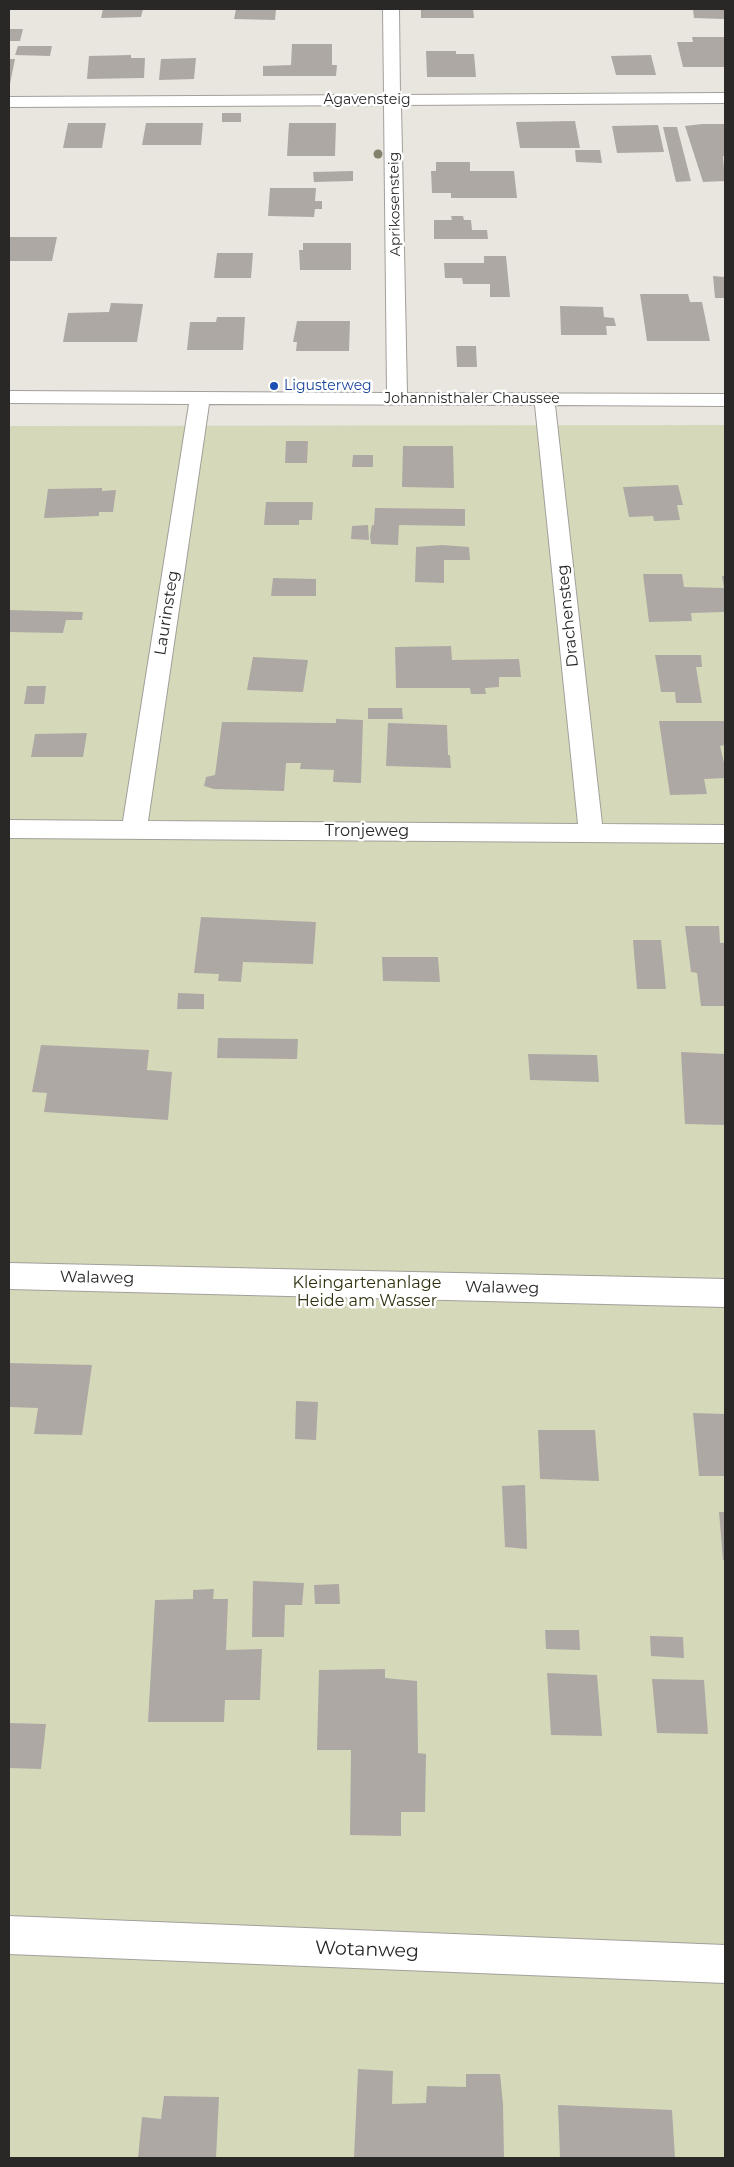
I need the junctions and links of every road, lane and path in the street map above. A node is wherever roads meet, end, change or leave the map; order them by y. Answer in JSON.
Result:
{"nodes":[{"id":1,"x":391,"y":9,"type":"edge"},
{"id":2,"x":725,"y":98,"type":"edge"},
{"id":3,"x":394,"y":100,"type":"junction"},
{"id":4,"x":9,"y":102,"type":"edge"},
{"id":5,"x":9,"y":397,"type":"edge"},
{"id":6,"x":200,"y":397,"type":"junction"},
{"id":7,"x":397,"y":399,"type":"junction"},
{"id":8,"x":544,"y":399,"type":"junction"},
{"id":9,"x":725,"y":400,"type":"edge"},
{"id":10,"x":9,"y":829,"type":"edge"},
{"id":11,"x":134,"y":830,"type":"junction"},
{"id":12,"x":591,"y":833,"type":"junction"},
{"id":13,"x":725,"y":834,"type":"edge"},
{"id":14,"x":9,"y":1276,"type":"edge"},
{"id":15,"x":725,"y":1293,"type":"edge"},
{"id":16,"x":9,"y":1935,"type":"edge"},
{"id":17,"x":725,"y":1964,"type":"edge"}],
"edges":[{"from":1,"to":3,"type":"street","name":"Aprikosensteig"},
{"from":2,"to":3,"type":"street","name":"Agavensteig"},
{"from":3,"to":4,"type":"street","name":"Agavensteig"},
{"from":3,"to":7,"type":"street","name":"Aprikosensteig"},
{"from":5,"to":6,"type":"street","name":"Johannisthaler Chaussee"},
{"from":6,"to":7,"type":"street","name":"Johannisthaler Chaussee"},
{"from":6,"to":11,"type":"street","name":"Laurinsteg"},
{"from":7,"to":8,"type":"street","name":"Johannisthaler Chaussee"},
{"from":8,"to":9,"type":"street","name":"Johannisthaler Chaussee"},
{"from":8,"to":12,"type":"street","name":"Drachensteg"},
{"from":10,"to":11,"type":"street","name":"Tronjeweg"},
{"from":11,"to":12,"type":"street","name":"Tronjeweg"},
{"from":12,"to":13,"type":"street","name":"Tronjeweg"},
{"from":14,"to":15,"type":"street","name":"Walaweg"},
{"from":16,"to":17,"type":"street","name":"Wotanweg"}]}
